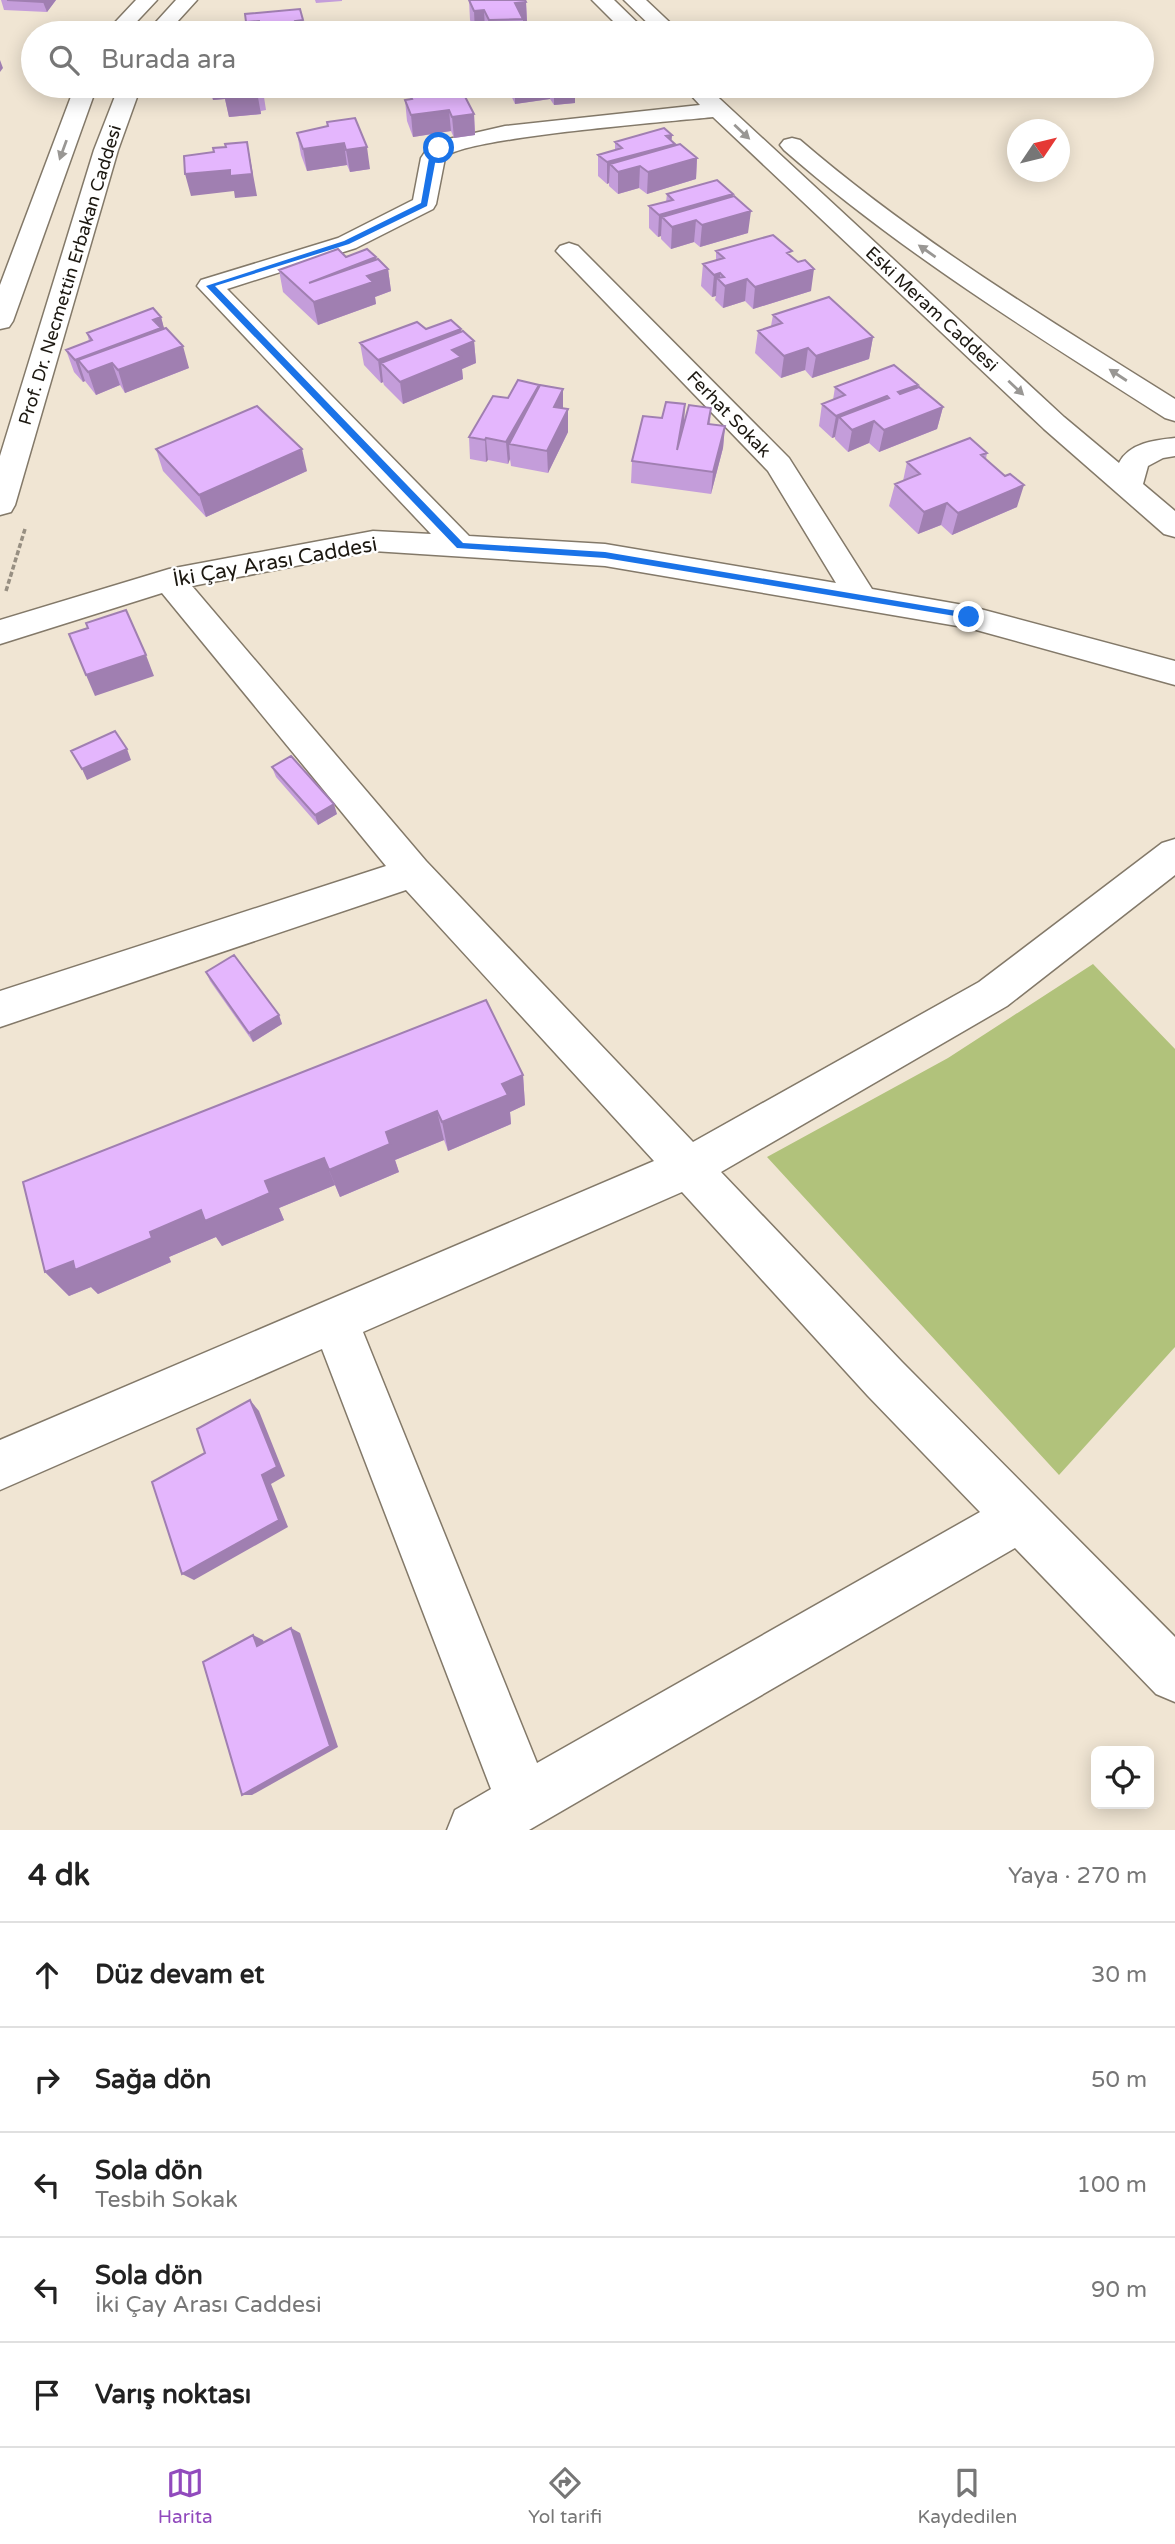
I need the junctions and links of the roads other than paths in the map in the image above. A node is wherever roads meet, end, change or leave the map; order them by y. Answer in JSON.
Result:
{"nodes":[{"id":1,"x":147,"y":0,"type":"edge"},
{"id":2,"x":187,"y":0,"type":"edge"},
{"id":3,"x":602,"y":0,"type":"edge"},
{"id":4,"x":634,"y":0,"type":"edge"},
{"id":5,"x":127,"y":21,"type":"edge"},
{"id":6,"x":167,"y":21,"type":"edge"},
{"id":7,"x":624,"y":21,"type":"edge"},
{"id":8,"x":657,"y":21,"type":"edge"},
{"id":9,"x":82,"y":98,"type":"edge"},
{"id":10,"x":126,"y":98,"type":"edge"},
{"id":11,"x":723,"y":98,"type":"edge"},
{"id":12,"x":747,"y":104,"type":"dead end"},
{"id":13,"x":776,"y":130,"type":"dead end"},
{"id":14,"x":569,"y":251,"type":"dead end"},
{"id":15,"x":0,"y":321,"type":"edge"},
{"id":16,"x":1175,"y":412,"type":"edge"},
{"id":17,"x":1175,"y":447,"type":"edge"},
{"id":18,"x":1128,"y":486,"type":"junction"},
{"id":19,"x":0,"y":505,"type":"edge"},
{"id":20,"x":1175,"y":527,"type":"edge"},
{"id":21,"x":460,"y":546,"type":"junction"},
{"id":22,"x":169,"y":580,"type":"junction"},
{"id":23,"x":861,"y":598,"type":"junction"},
{"id":24,"x":0,"y":632,"type":"edge"},
{"id":25,"x":1175,"y":673,"type":"edge"},
{"id":26,"x":1175,"y":854,"type":"edge"},
{"id":27,"x":413,"y":873,"type":"junction"},
{"id":28,"x":0,"y":1009,"type":"edge"},
{"id":29,"x":688,"y":1168,"type":"junction"},
{"id":30,"x":335,"y":1321,"type":"junction"},
{"id":31,"x":0,"y":1465,"type":"edge"},
{"id":32,"x":1020,"y":1517,"type":"junction"},
{"id":33,"x":1175,"y":1675,"type":"edge"},
{"id":34,"x":524,"y":1801,"type":"junction"},
{"id":35,"x":475,"y":1830,"type":"edge"}],
"edges":[{"from":1,"to":5,"type":"street"},
{"from":2,"to":6,"type":"street"},
{"from":3,"to":7,"type":"street"},
{"from":4,"to":8,"type":"street"},
{"from":9,"to":15,"type":"street","name":"Prof. Dr. Necmettin Erbakan Caddesi","one_way":true},
{"from":10,"to":19,"type":"street","name":"Prof. Dr. Necmettin Erbakan Caddesi"},
{"from":11,"to":12,"type":"street","name":"Eski Meram Caddesi"},
{"from":11,"to":18,"type":"street","name":"Eski Meram Caddesi","one_way":true},
{"from":11,"to":21,"type":"street"},
{"from":16,"to":13,"type":"street","name":"Eski Meram Caddesi","one_way":true},
{"from":14,"to":23,"type":"street","name":"Ferhat Sokak"},
{"from":17,"to":18,"type":"street"},
{"from":18,"to":20,"type":"street","name":"Eski Meram Caddesi"},
{"from":21,"to":22,"type":"street","name":"İki Çay Arası Caddesi"},
{"from":21,"to":23,"type":"street","name":"İki Çay Arası Caddesi"},
{"from":22,"to":24,"type":"street","name":"İki Çay Arası Caddesi"},
{"from":22,"to":27,"type":"street"},
{"from":23,"to":25,"type":"street","name":"İki Çay Arası Caddesi"},
{"from":26,"to":29,"type":"street"},
{"from":27,"to":28,"type":"street"},
{"from":27,"to":29,"type":"street"},
{"from":29,"to":30,"type":"street"},
{"from":29,"to":32,"type":"street"},
{"from":30,"to":31,"type":"street"},
{"from":30,"to":34,"type":"street"},
{"from":32,"to":33,"type":"street"},
{"from":32,"to":34,"type":"street"},
{"from":34,"to":35,"type":"street"}]}
